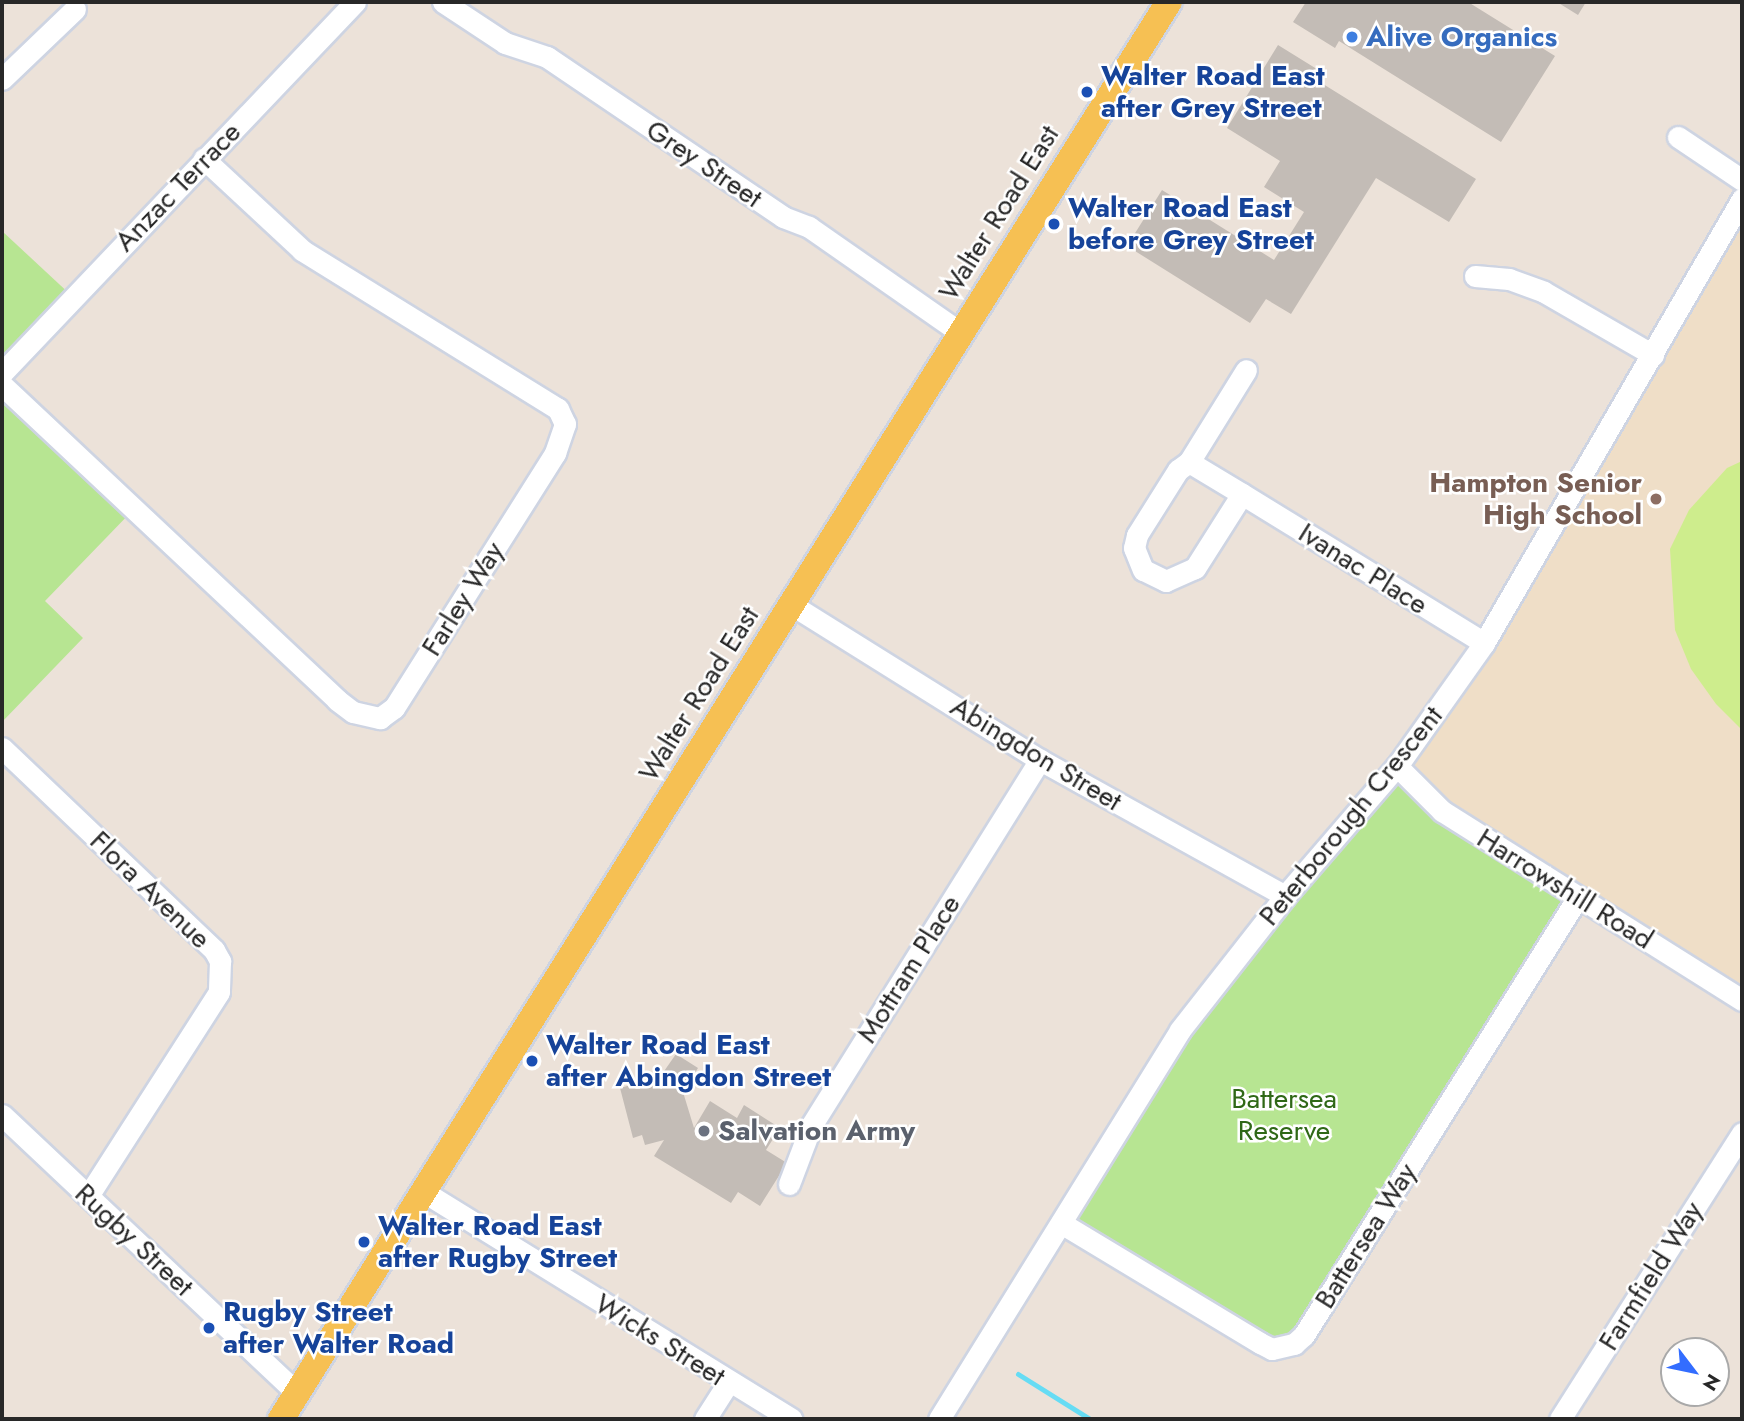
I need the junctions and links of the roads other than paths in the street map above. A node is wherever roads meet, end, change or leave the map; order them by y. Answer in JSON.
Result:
{"nodes":[{"id":1,"x":355,"y":2,"type":"edge"},
{"id":2,"x":443,"y":2,"type":"edge"},
{"id":3,"x":1169,"y":2,"type":"edge"},
{"id":4,"x":75,"y":9,"type":"dead end"},
{"id":5,"x":2,"y":79,"type":"edge"},
{"id":6,"x":1678,"y":137,"type":"dead end"},
{"id":7,"x":205,"y":159,"type":"junction"},
{"id":8,"x":1742,"y":180,"type":"edge"},
{"id":9,"x":1742,"y":199,"type":"edge"},
{"id":10,"x":1475,"y":276,"type":"dead end"},
{"id":11,"x":961,"y":333,"type":"junction"},
{"id":12,"x":1653,"y":355,"type":"junction"},
{"id":13,"x":1246,"y":370,"type":"dead end"},
{"id":14,"x":2,"y":373,"type":"edge"},
{"id":15,"x":2,"y":385,"type":"edge"},
{"id":16,"x":1189,"y":462,"type":"junction"},
{"id":17,"x":1242,"y":494,"type":"junction"},
{"id":18,"x":792,"y":605,"type":"junction"},
{"id":19,"x":1484,"y":643,"type":"junction"},
{"id":20,"x":2,"y":748,"type":"edge"},
{"id":21,"x":1040,"y":760,"type":"junction"},
{"id":22,"x":1397,"y":766,"type":"junction"},
{"id":23,"x":1285,"y":896,"type":"junction"},
{"id":24,"x":1578,"y":897,"type":"junction"},
{"id":25,"x":1742,"y":1000,"type":"edge"},
{"id":26,"x":2,"y":1115,"type":"edge"},
{"id":27,"x":1742,"y":1133,"type":"edge"},
{"id":28,"x":789,"y":1184,"type":"dead end"},
{"id":29,"x":424,"y":1192,"type":"junction"},
{"id":30,"x":88,"y":1196,"type":"junction"},
{"id":31,"x":1060,"y":1223,"type":"junction"},
{"id":32,"x":728,"y":1383,"type":"junction"},
{"id":33,"x":297,"y":1393,"type":"junction"},
{"id":34,"x":281,"y":1419,"type":"edge"},
{"id":35,"x":705,"y":1419,"type":"edge"},
{"id":36,"x":792,"y":1419,"type":"edge"},
{"id":37,"x":939,"y":1419,"type":"edge"},
{"id":38,"x":1560,"y":1419,"type":"edge"}],
"edges":[{"from":1,"to":7,"type":"street","name":"Anzac Terrace"},
{"from":2,"to":11,"type":"street","name":"Grey Street"},
{"from":3,"to":11,"type":"main road","name":"Walter Road East"},
{"from":4,"to":5,"type":"street"},
{"from":6,"to":8,"type":"street"},
{"from":7,"to":14,"type":"street","name":"Anzac Terrace"},
{"from":7,"to":15,"type":"street","name":"Farley Way"},
{"from":9,"to":12,"type":"street","name":"Peterborough Crescent"},
{"from":10,"to":12,"type":"street"},
{"from":11,"to":18,"type":"main road","name":"Walter Road East"},
{"from":12,"to":19,"type":"street","name":"Peterborough Crescent"},
{"from":13,"to":16,"type":"street"},
{"from":16,"to":17,"type":"street","name":"Ivanac Place"},
{"from":16,"to":17,"type":"street"},
{"from":17,"to":19,"type":"street","name":"Ivanac Place"},
{"from":18,"to":21,"type":"street","name":"Abingdon Street"},
{"from":18,"to":29,"type":"main road","name":"Walter Road East"},
{"from":19,"to":22,"type":"street","name":"Peterborough Crescent"},
{"from":20,"to":30,"type":"street","name":"Flora Avenue"},
{"from":21,"to":23,"type":"street","name":"Abingdon Street"},
{"from":21,"to":28,"type":"street","name":"Mottram Place"},
{"from":22,"to":23,"type":"street","name":"Peterborough Crescent"},
{"from":22,"to":24,"type":"street","name":"Harrowshill Road"},
{"from":23,"to":31,"type":"street","name":"Peterborough Crescent"},
{"from":24,"to":25,"type":"street","name":"Harrowshill Road"},
{"from":24,"to":31,"type":"street","name":"Battersea Way"},
{"from":26,"to":30,"type":"street","name":"Rugby Street"},
{"from":27,"to":38,"type":"street","name":"Farmfield Way"},
{"from":29,"to":32,"type":"street","name":"Wicks Street"},
{"from":29,"to":33,"type":"main road","name":"Walter Road East"},
{"from":30,"to":33,"type":"street","name":"Rugby Street"},
{"from":31,"to":37,"type":"street","name":"Peterborough Crescent"},
{"from":32,"to":35,"type":"street"},
{"from":32,"to":36,"type":"street","name":"Wicks Street"},
{"from":33,"to":34,"type":"main road","name":"Walter Road East"}]}
